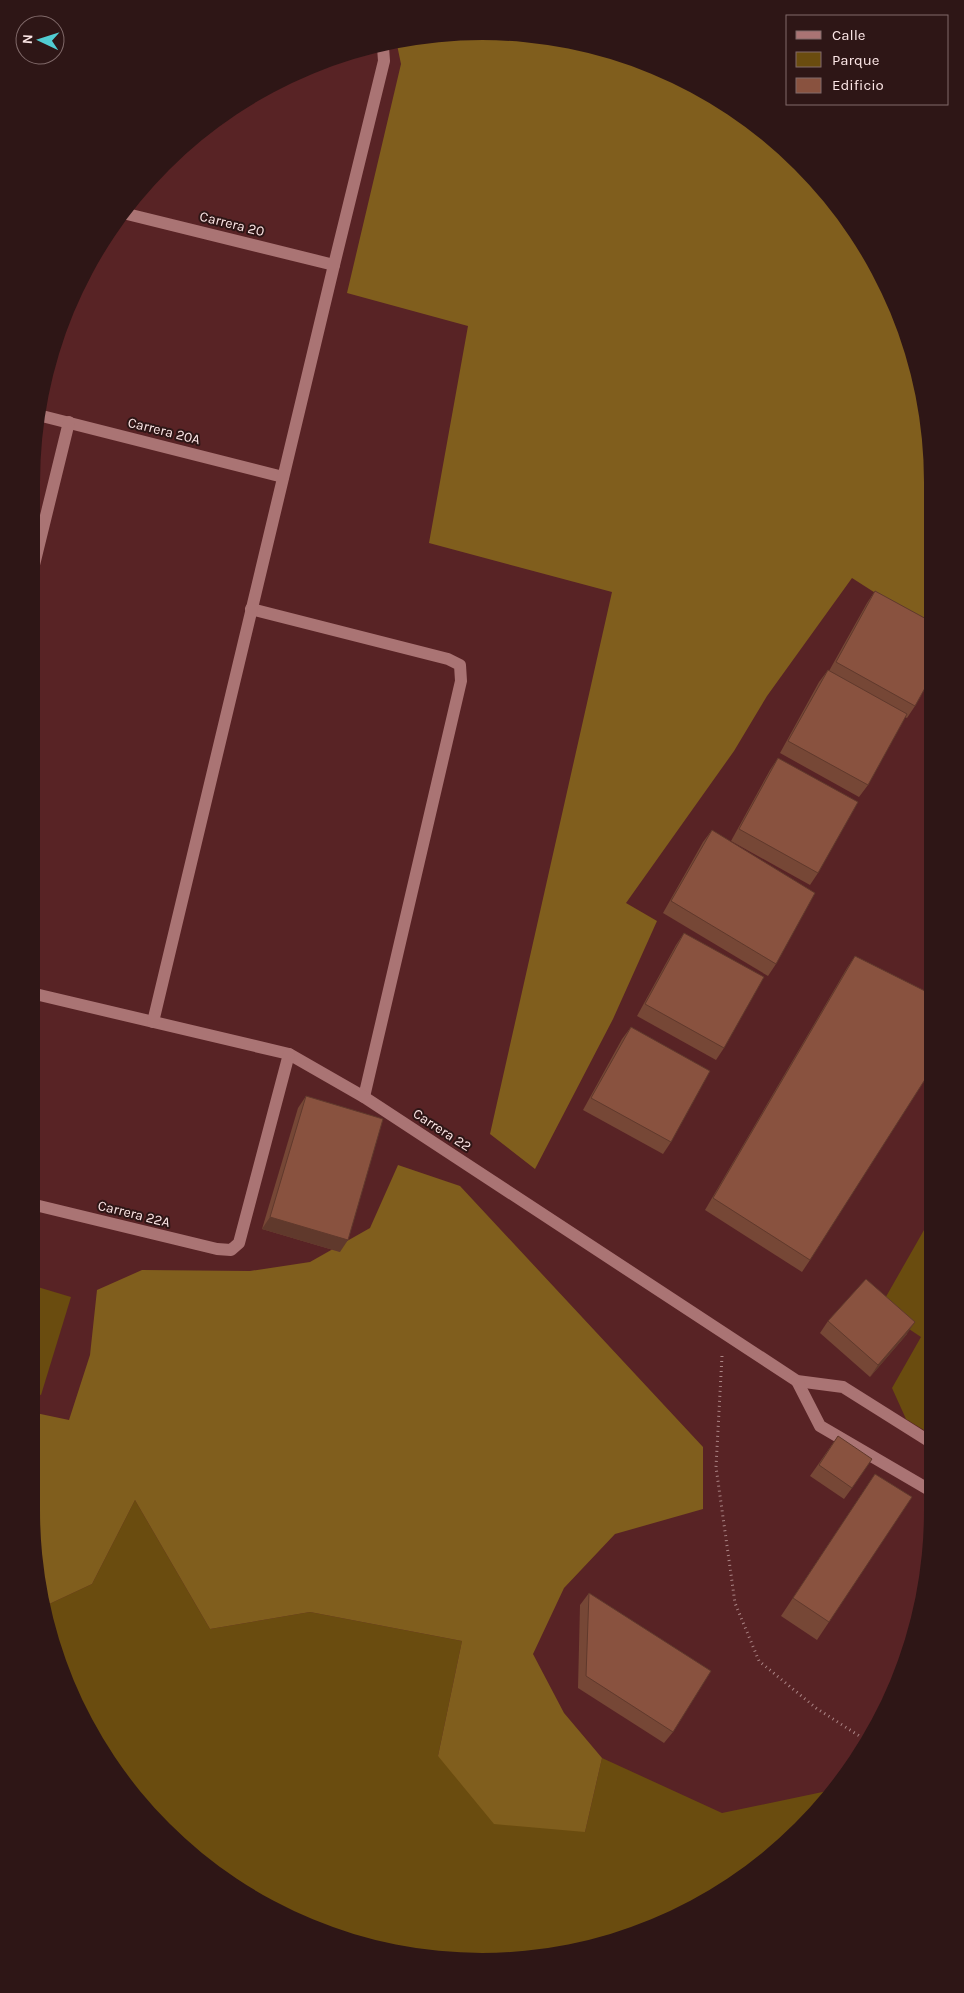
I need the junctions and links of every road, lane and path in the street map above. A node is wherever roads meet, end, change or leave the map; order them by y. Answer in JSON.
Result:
{"nodes":[{"id":1,"x":382,"y":51,"type":"edge"},
{"id":2,"x":130,"y":215,"type":"edge"},
{"id":3,"x":334,"y":265,"type":"junction"},
{"id":4,"x":45,"y":416,"type":"edge"},
{"id":5,"x":68,"y":422,"type":"junction"},
{"id":6,"x":283,"y":476,"type":"junction"},
{"id":7,"x":40,"y":540,"type":"edge"},
{"id":8,"x":251,"y":609,"type":"junction"},
{"id":9,"x":40,"y":995,"type":"edge"},
{"id":10,"x":153,"y":1022,"type":"junction"},
{"id":11,"x":289,"y":1054,"type":"junction"},
{"id":12,"x":364,"y":1097,"type":"junction"},
{"id":13,"x":40,"y":1206,"type":"edge"},
{"id":14,"x":723,"y":1332,"type":"junction"},
{"id":15,"x":797,"y":1381,"type":"junction"},
{"id":16,"x":924,"y":1437,"type":"edge"},
{"id":17,"x":924,"y":1487,"type":"edge"},
{"id":18,"x":862,"y":1738,"type":"edge"}],
"edges":[{"from":1,"to":3,"type":"street"},
{"from":2,"to":3,"type":"street","name":"Carrera 20"},
{"from":3,"to":6,"type":"street"},
{"from":4,"to":5,"type":"street","name":"Carrera 20A"},
{"from":5,"to":6,"type":"street","name":"Carrera 20A"},
{"from":5,"to":7,"type":"street"},
{"from":6,"to":8,"type":"street"},
{"from":8,"to":10,"type":"street"},
{"from":8,"to":12,"type":"street"},
{"from":9,"to":10,"type":"street","name":"Carrera 22"},
{"from":10,"to":11,"type":"street","name":"Carrera 22"},
{"from":11,"to":12,"type":"street","name":"Carrera 22"},
{"from":11,"to":13,"type":"street","name":"Carrera 22A"},
{"from":12,"to":14,"type":"street","name":"Carrera 22"},
{"from":14,"to":15,"type":"street","name":"Carrera 22"},
{"from":14,"to":18,"type":"path"},
{"from":15,"to":16,"type":"street"},
{"from":15,"to":17,"type":"street"}]}
